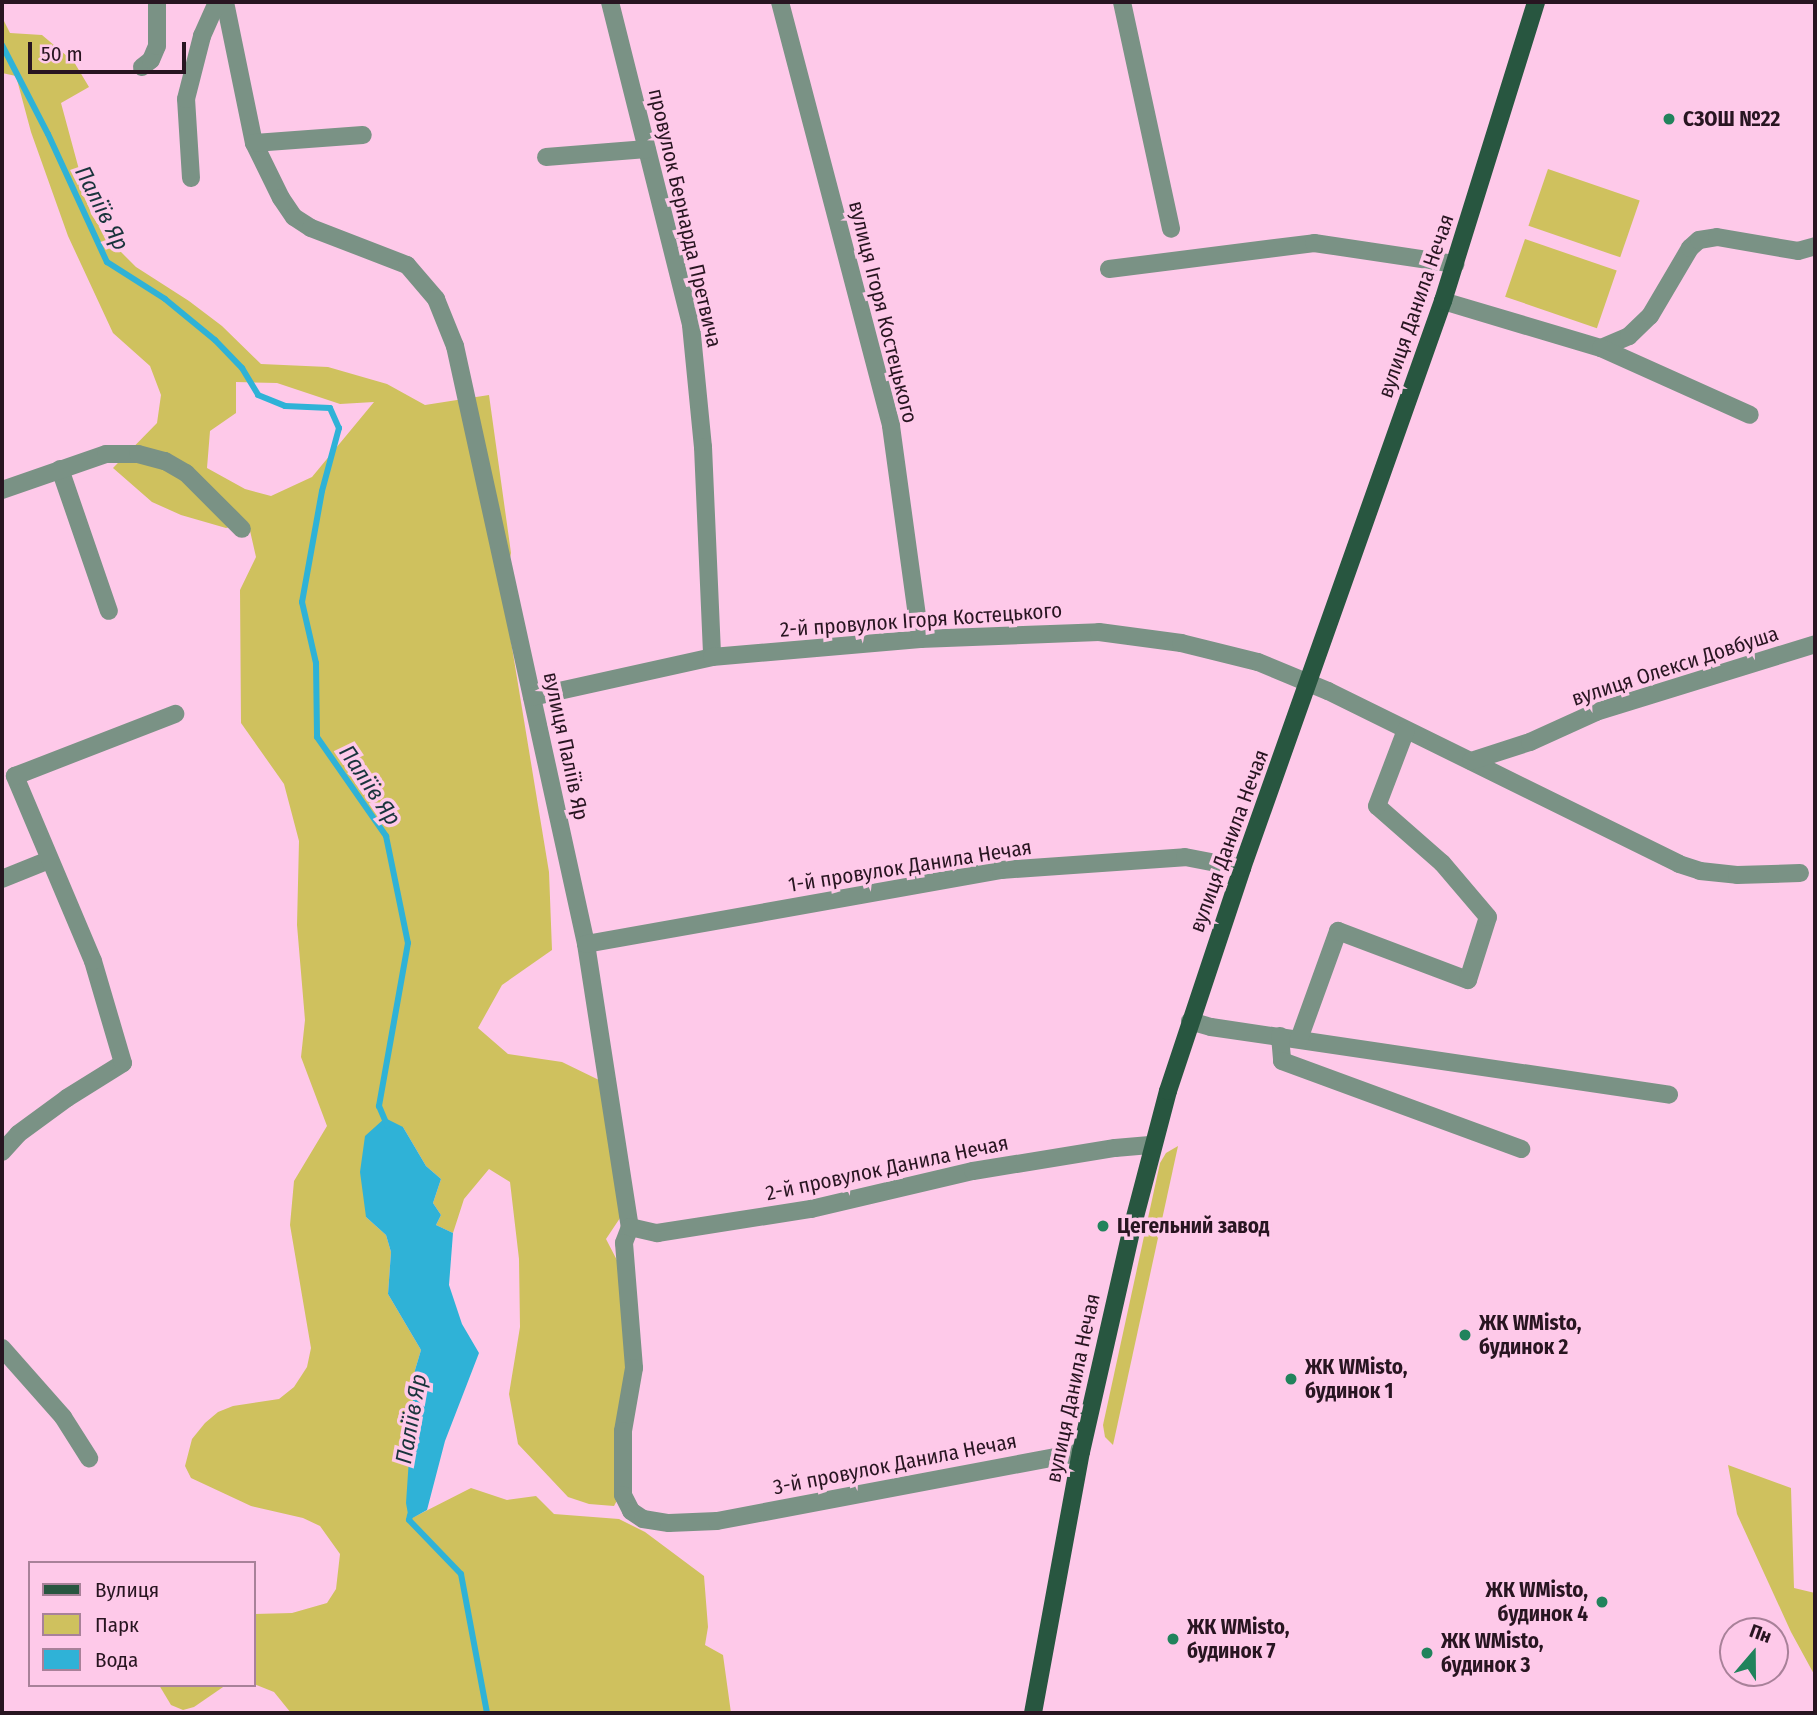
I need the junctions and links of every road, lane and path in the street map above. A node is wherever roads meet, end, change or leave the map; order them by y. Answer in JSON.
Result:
{"nodes":[{"id":1,"x":157,"y":2,"type":"edge"},
{"id":2,"x":217,"y":2,"type":"edge"},
{"id":3,"x":225,"y":2,"type":"edge"},
{"id":4,"x":610,"y":2,"type":"edge"},
{"id":5,"x":779,"y":2,"type":"edge"},
{"id":6,"x":1122,"y":2,"type":"edge"},
{"id":7,"x":1535,"y":2,"type":"edge"},
{"id":8,"x":142,"y":67,"type":"dead end"},
{"id":9,"x":363,"y":135,"type":"dead end"},
{"id":10,"x":254,"y":143,"type":"junction"},
{"id":11,"x":647,"y":149,"type":"junction"},
{"id":12,"x":546,"y":157,"type":"dead end"},
{"id":13,"x":191,"y":178,"type":"dead end"},
{"id":14,"x":1171,"y":229,"type":"dead end"},
{"id":15,"x":1815,"y":246,"type":"edge"},
{"id":16,"x":1455,"y":264,"type":"junction"},
{"id":17,"x":1109,"y":269,"type":"dead end"},
{"id":18,"x":1443,"y":301,"type":"junction"},
{"id":19,"x":1601,"y":348,"type":"junction"},
{"id":20,"x":1750,"y":415,"type":"dead end"},
{"id":21,"x":60,"y":470,"type":"junction"},
{"id":22,"x":2,"y":489,"type":"edge"},
{"id":23,"x":242,"y":529,"type":"dead end"},
{"id":24,"x":109,"y":611,"type":"dead end"},
{"id":25,"x":919,"y":639,"type":"junction"},
{"id":26,"x":1815,"y":644,"type":"edge"},
{"id":27,"x":712,"y":657,"type":"junction"},
{"id":28,"x":1309,"y":684,"type":"junction"},
{"id":29,"x":532,"y":697,"type":"junction"},
{"id":30,"x":175,"y":715,"type":"dead end"},
{"id":31,"x":1406,"y":730,"type":"junction"},
{"id":32,"x":1471,"y":761,"type":"junction"},
{"id":33,"x":49,"y":860,"type":"junction"},
{"id":34,"x":1242,"y":868,"type":"junction"},
{"id":35,"x":1800,"y":873,"type":"dead end"},
{"id":36,"x":2,"y":878,"type":"edge"},
{"id":37,"x":586,"y":944,"type":"junction"},
{"id":38,"x":1190,"y":1021,"type":"junction"},
{"id":39,"x":1280,"y":1036,"type":"junction"},
{"id":40,"x":1299,"y":1039,"type":"junction"},
{"id":41,"x":1669,"y":1095,"type":"dead end"},
{"id":42,"x":1153,"y":1146,"type":"junction"},
{"id":43,"x":1521,"y":1149,"type":"dead end"},
{"id":44,"x":2,"y":1152,"type":"edge"},
{"id":45,"x":630,"y":1227,"type":"junction"},
{"id":46,"x":2,"y":1348,"type":"edge"},
{"id":47,"x":1081,"y":1452,"type":"junction"},
{"id":48,"x":89,"y":1458,"type":"dead end"},
{"id":49,"x":717,"y":1521,"type":"joint"},
{"id":50,"x":1033,"y":1713,"type":"edge"}],
"edges":[{"from":1,"to":8,"type":"street"},
{"from":2,"to":13,"type":"street"},
{"from":3,"to":10,"type":"street","name":"вулиця Паліїв Яр"},
{"from":4,"to":11,"type":"street","name":"провулок Бернарда Претвича"},
{"from":5,"to":25,"type":"street","name":"вулиця Ігоря Костецького"},
{"from":6,"to":14,"type":"street"},
{"from":7,"to":16,"type":"main road","name":"вулиця Данила Нечая"},
{"from":9,"to":10,"type":"street"},
{"from":10,"to":29,"type":"street","name":"вулиця Паліїв Яр"},
{"from":11,"to":12,"type":"street"},
{"from":11,"to":27,"type":"street","name":"провулок Бернарда Претвича"},
{"from":15,"to":19,"type":"street"},
{"from":16,"to":17,"type":"street"},
{"from":16,"to":18,"type":"main road","name":"вулиця Данила Нечая"},
{"from":18,"to":19,"type":"street"},
{"from":18,"to":28,"type":"main road","name":"вулиця Данила Нечая"},
{"from":19,"to":20,"type":"street"},
{"from":21,"to":22,"type":"street"},
{"from":21,"to":23,"type":"street"},
{"from":21,"to":24,"type":"street"},
{"from":25,"to":27,"type":"street","name":"2-й провулок Ігоря Костецького"},
{"from":25,"to":28,"type":"street","name":"2-й провулок Ігоря Костецького"},
{"from":26,"to":32,"type":"street","name":"вулиця Олекси Довбуша"},
{"from":27,"to":29,"type":"street","name":"2-й провулок Ігоря Костецького"},
{"from":28,"to":31,"type":"street"},
{"from":28,"to":34,"type":"main road","name":"вулиця Данила Нечая"},
{"from":29,"to":37,"type":"street","name":"вулиця Паліїв Яр"},
{"from":30,"to":33,"type":"street"},
{"from":31,"to":32,"type":"street"},
{"from":31,"to":40,"type":"street"},
{"from":32,"to":35,"type":"street"},
{"from":33,"to":36,"type":"street"},
{"from":33,"to":44,"type":"street"},
{"from":34,"to":37,"type":"street","name":"1-й провулок Данила Нечая"},
{"from":34,"to":38,"type":"main road","name":"вулиця Данила Нечая"},
{"from":37,"to":45,"type":"street","name":"вулиця Паліїв Яр"},
{"from":38,"to":39,"type":"street"},
{"from":38,"to":42,"type":"main road","name":"вулиця Данила Нечая"},
{"from":39,"to":40,"type":"street"},
{"from":39,"to":43,"type":"street"},
{"from":40,"to":41,"type":"street"},
{"from":42,"to":45,"type":"street","name":"2-й провулок Данила Нечая"},
{"from":42,"to":47,"type":"main road","name":"вулиця Данила Нечая"},
{"from":45,"to":49,"type":"street","name":"вулиця Паліїв Яр"},
{"from":46,"to":48,"type":"street"},
{"from":47,"to":49,"type":"street","name":"3-й провулок Данила Нечая"},
{"from":47,"to":50,"type":"main road","name":"вулиця Данила Нечая"}]}
